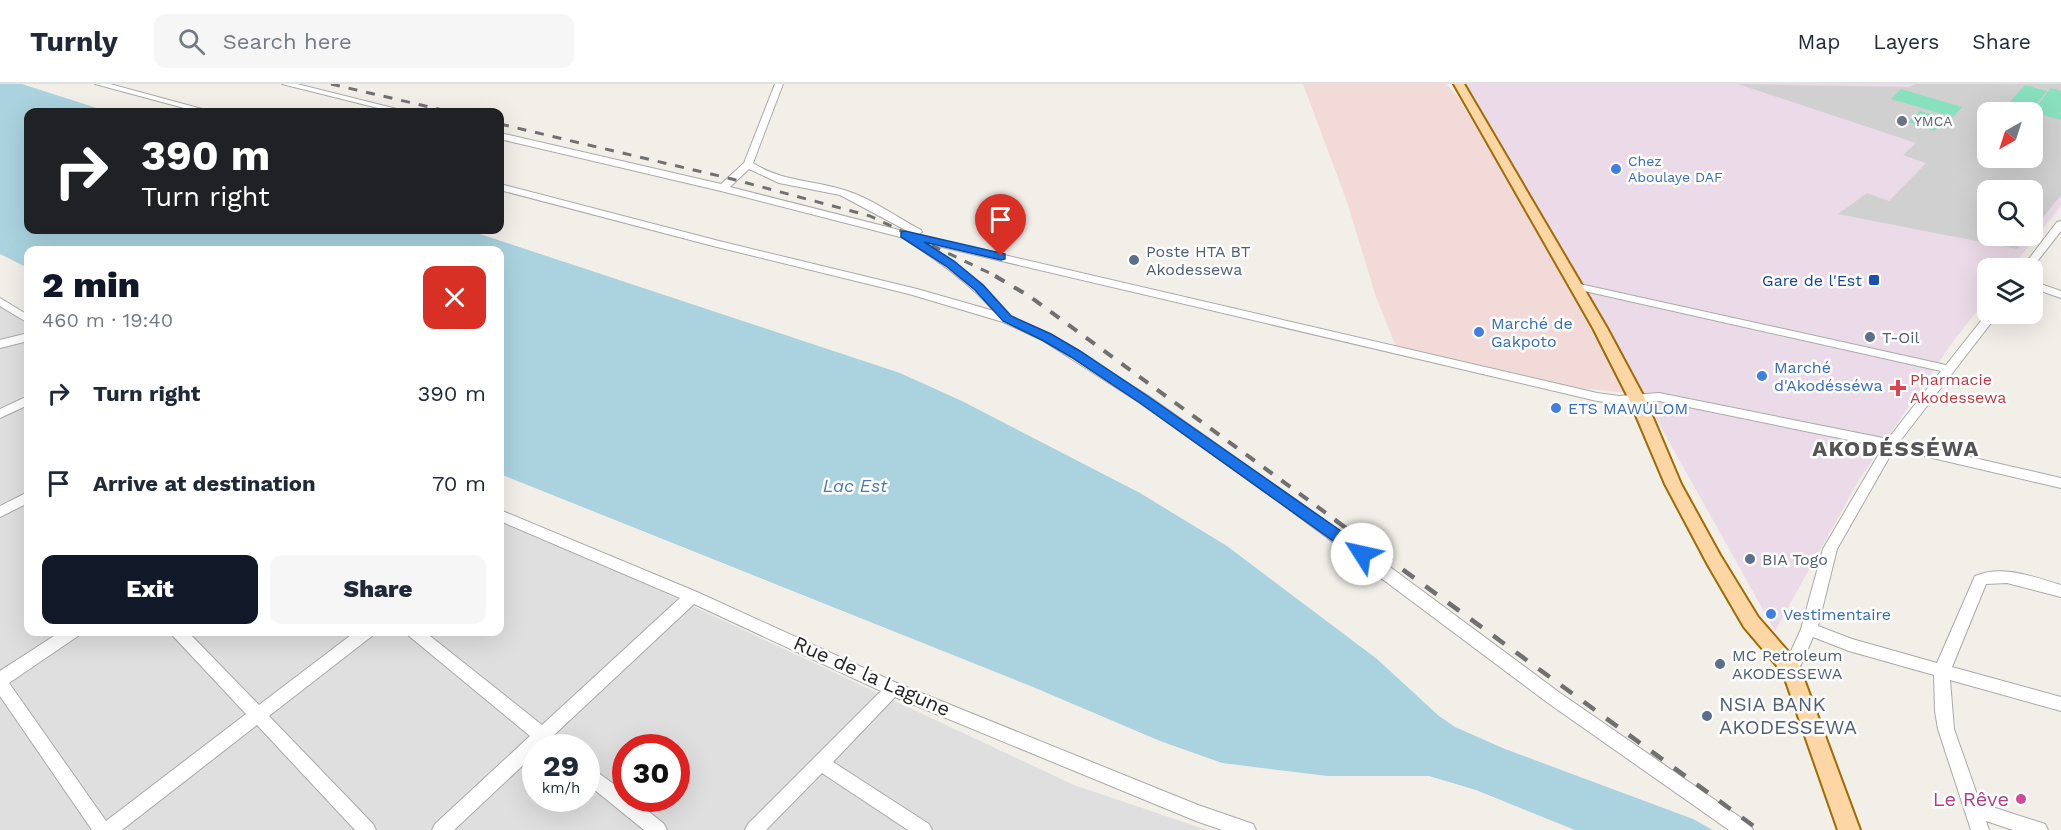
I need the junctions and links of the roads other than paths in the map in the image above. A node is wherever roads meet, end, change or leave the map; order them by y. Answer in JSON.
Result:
{"nodes":[{"id":1,"x":99,"y":84,"type":"edge"},
{"id":2,"x":286,"y":84,"type":"edge"},
{"id":3,"x":779,"y":84,"type":"edge"},
{"id":4,"x":1459,"y":84,"type":"edge"},
{"id":5,"x":192,"y":108,"type":"edge"},
{"id":6,"x":387,"y":108,"type":"edge"},
{"id":7,"x":504,"y":137,"type":"edge"},
{"id":8,"x":748,"y":164,"type":"junction"},
{"id":9,"x":504,"y":188,"type":"edge"},
{"id":10,"x":723,"y":188,"type":"junction"},
{"id":11,"x":2061,"y":224,"type":"edge"},
{"id":12,"x":905,"y":234,"type":"junction"},
{"id":13,"x":933,"y":240,"type":"junction"},
{"id":14,"x":2035,"y":258,"type":"edge"},
{"id":15,"x":1575,"y":286,"type":"junction"},
{"id":16,"x":2043,"y":288,"type":"edge"},
{"id":17,"x":2061,"y":295,"type":"edge"},
{"id":18,"x":0,"y":301,"type":"edge"},
{"id":19,"x":24,"y":317,"type":"edge"},
{"id":20,"x":1007,"y":319,"type":"junction"},
{"id":21,"x":1984,"y":324,"type":"edge"},
{"id":22,"x":24,"y":339,"type":"edge"},
{"id":23,"x":0,"y":344,"type":"edge"},
{"id":24,"x":1948,"y":369,"type":"junction"},
{"id":25,"x":1637,"y":399,"type":"junction"},
{"id":26,"x":24,"y":402,"type":"edge"},
{"id":27,"x":0,"y":414,"type":"edge"},
{"id":28,"x":1891,"y":444,"type":"junction"},
{"id":29,"x":2061,"y":483,"type":"edge"},
{"id":30,"x":24,"y":499,"type":"edge"},
{"id":31,"x":0,"y":512,"type":"edge"},
{"id":32,"x":504,"y":522,"type":"edge"},
{"id":33,"x":2061,"y":591,"type":"edge"},
{"id":34,"x":692,"y":596,"type":"junction"},
{"id":35,"x":1809,"y":629,"type":"junction"},
{"id":36,"x":66,"y":636,"type":"edge"},
{"id":37,"x":183,"y":636,"type":"edge"},
{"id":38,"x":361,"y":636,"type":"edge"},
{"id":39,"x":420,"y":636,"type":"edge"},
{"id":40,"x":1791,"y":669,"type":"junction"},
{"id":41,"x":1942,"y":671,"type":"junction"},
{"id":42,"x":0,"y":682,"type":"edge"},
{"id":43,"x":894,"y":689,"type":"junction"},
{"id":44,"x":2061,"y":704,"type":"edge"},
{"id":45,"x":258,"y":714,"type":"junction"},
{"id":46,"x":541,"y":734,"type":"edge"},
{"id":47,"x":543,"y":734,"type":"edge"},
{"id":48,"x":522,"y":754,"type":"edge"},
{"id":49,"x":819,"y":762,"type":"junction"},
{"id":50,"x":600,"y":783,"type":"edge"},
{"id":51,"x":1974,"y":809,"type":"junction"},
{"id":52,"x":102,"y":830,"type":"edge"},
{"id":53,"x":108,"y":830,"type":"edge"},
{"id":54,"x":366,"y":830,"type":"edge"},
{"id":55,"x":441,"y":830,"type":"edge"},
{"id":56,"x":658,"y":830,"type":"edge"},
{"id":57,"x":754,"y":830,"type":"edge"},
{"id":58,"x":923,"y":830,"type":"edge"},
{"id":59,"x":1248,"y":830,"type":"edge"},
{"id":60,"x":1744,"y":830,"type":"edge"},
{"id":61,"x":1849,"y":830,"type":"edge"},
{"id":62,"x":1980,"y":830,"type":"edge"},
{"id":63,"x":2039,"y":830,"type":"edge"}],
"edges":[{"from":1,"to":5,"type":"street"},
{"from":2,"to":6,"type":"street"},
{"from":3,"to":8,"type":"street"},
{"from":4,"to":15,"type":"main road"},
{"from":7,"to":10,"type":"street"},
{"from":8,"to":10,"type":"street"},
{"from":8,"to":13,"type":"street"},
{"from":9,"to":20,"type":"street"},
{"from":10,"to":12,"type":"street"},
{"from":11,"to":14,"type":"street"},
{"from":12,"to":13,"type":"street"},
{"from":12,"to":20,"type":"street"},
{"from":13,"to":25,"type":"street"},
{"from":15,"to":24,"type":"street"},
{"from":15,"to":25,"type":"main road"},
{"from":16,"to":17,"type":"street"},
{"from":18,"to":19,"type":"street"},
{"from":20,"to":60,"type":"street"},
{"from":21,"to":24,"type":"street"},
{"from":22,"to":23,"type":"street"},
{"from":24,"to":28,"type":"street"},
{"from":25,"to":28,"type":"street"},
{"from":25,"to":40,"type":"main road"},
{"from":26,"to":27,"type":"street"},
{"from":28,"to":29,"type":"street"},
{"from":28,"to":35,"type":"street"},
{"from":30,"to":31,"type":"street"},
{"from":32,"to":34,"type":"street","name":"Rue de la Lagune"},
{"from":33,"to":41,"type":"street"},
{"from":34,"to":43,"type":"street","name":"Rue de la Lagune"},
{"from":34,"to":47,"type":"street"},
{"from":35,"to":40,"type":"street"},
{"from":35,"to":41,"type":"street"},
{"from":36,"to":42,"type":"street"},
{"from":37,"to":45,"type":"street"},
{"from":38,"to":45,"type":"street"},
{"from":39,"to":46,"type":"street"},
{"from":40,"to":61,"type":"main road"},
{"from":41,"to":44,"type":"street"},
{"from":41,"to":51,"type":"street"},
{"from":42,"to":52,"type":"street"},
{"from":43,"to":49,"type":"street"},
{"from":43,"to":59,"type":"street","name":"Rue de la Lagune"},
{"from":45,"to":53,"type":"street"},
{"from":45,"to":54,"type":"street"},
{"from":48,"to":55,"type":"street"},
{"from":49,"to":57,"type":"street"},
{"from":49,"to":58,"type":"street"},
{"from":50,"to":56,"type":"street"},
{"from":51,"to":62,"type":"street"},
{"from":51,"to":63,"type":"street"}]}
